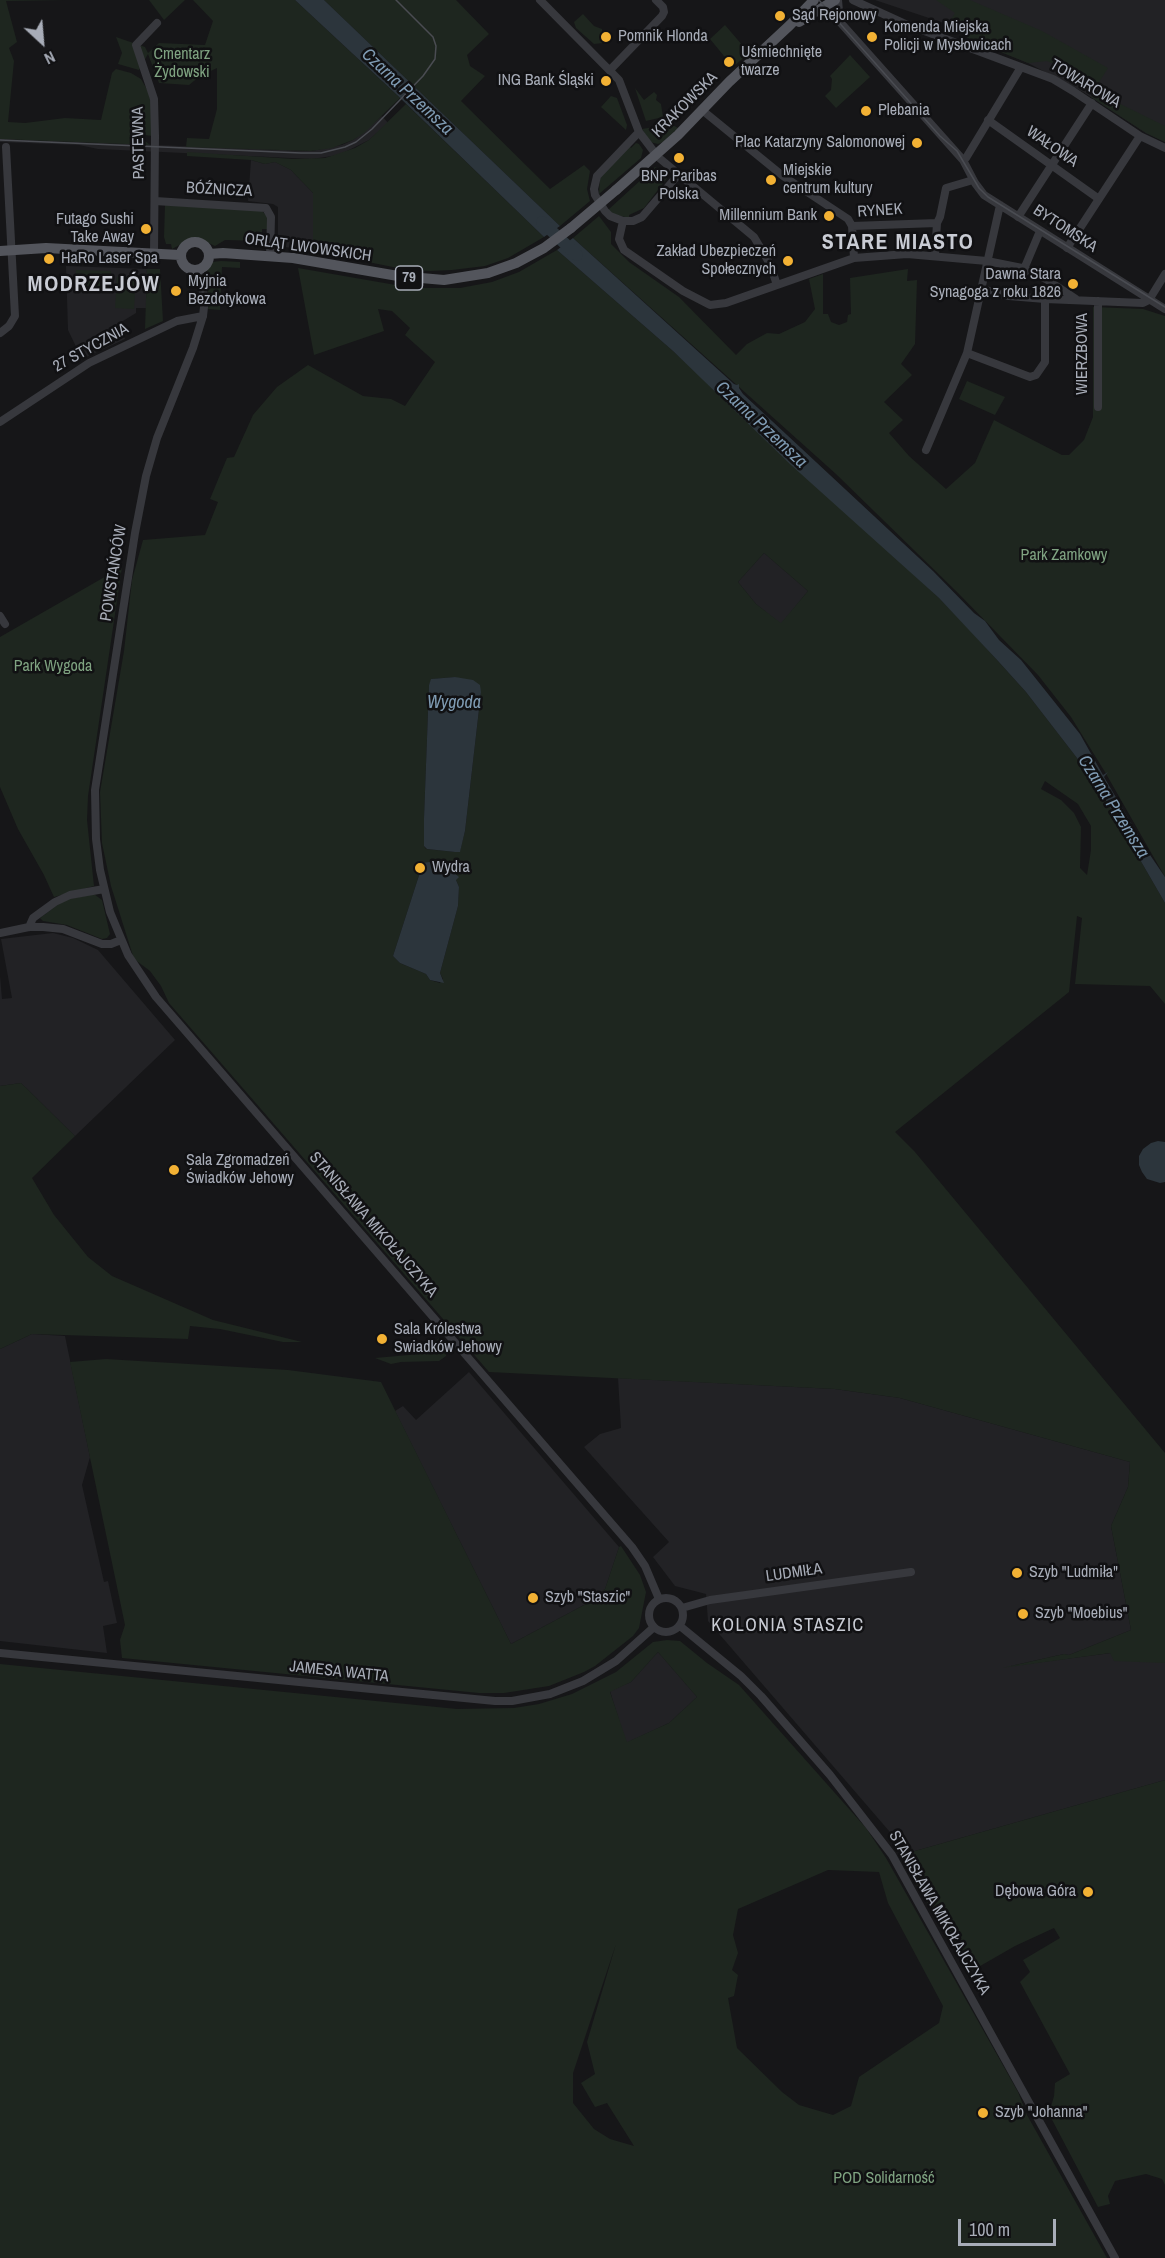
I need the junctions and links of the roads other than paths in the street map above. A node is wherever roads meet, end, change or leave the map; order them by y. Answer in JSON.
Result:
{"nodes":[{"id":1,"x":656,"y":0,"type":"edge"},
{"id":2,"x":813,"y":0,"type":"edge"},
{"id":3,"x":837,"y":0,"type":"edge"},
{"id":4,"x":853,"y":0,"type":"edge"},
{"id":5,"x":542,"y":2,"type":"edge"},
{"id":6,"x":157,"y":23,"type":"dead end"},
{"id":7,"x":790,"y":25,"type":"junction"},
{"id":8,"x":1021,"y":67,"type":"junction"},
{"id":9,"x":610,"y":70,"type":"junction"},
{"id":10,"x":1092,"y":103,"type":"junction"},
{"id":11,"x":702,"y":110,"type":"junction"},
{"id":12,"x":988,"y":120,"type":"junction"},
{"id":13,"x":639,"y":132,"type":"junction"},
{"id":14,"x":1140,"y":136,"type":"junction"},
{"id":15,"x":6,"y":147,"type":"dead end"},
{"id":16,"x":1165,"y":147,"type":"edge"},
{"id":17,"x":656,"y":154,"type":"junction"},
{"id":18,"x":963,"y":160,"type":"junction"},
{"id":19,"x":1052,"y":165,"type":"junction"},
{"id":20,"x":678,"y":175,"type":"junction"},
{"id":21,"x":973,"y":180,"type":"junction"},
{"id":22,"x":1099,"y":199,"type":"junction"},
{"id":23,"x":155,"y":201,"type":"junction"},
{"id":24,"x":1000,"y":205,"type":"junction"},
{"id":25,"x":1018,"y":217,"type":"junction"},
{"id":26,"x":623,"y":221,"type":"junction"},
{"id":27,"x":937,"y":223,"type":"junction"},
{"id":28,"x":852,"y":226,"type":"junction"},
{"id":29,"x":571,"y":228,"type":"joint"},
{"id":30,"x":1040,"y":231,"type":"junction"},
{"id":31,"x":1067,"y":248,"type":"junction"},
{"id":32,"x":12,"y":250,"type":"junction"},
{"id":33,"x":0,"y":251,"type":"edge"},
{"id":34,"x":154,"y":254,"type":"junction"},
{"id":35,"x":209,"y":254,"type":"junction"},
{"id":36,"x":180,"y":255,"type":"junction"},
{"id":37,"x":935,"y":256,"type":"junction"},
{"id":38,"x":270,"y":257,"type":"junction"},
{"id":39,"x":854,"y":258,"type":"junction"},
{"id":40,"x":987,"y":261,"type":"junction"},
{"id":41,"x":1024,"y":269,"type":"junction"},
{"id":42,"x":197,"y":270,"type":"junction"},
{"id":43,"x":1165,"y":274,"type":"edge"},
{"id":44,"x":777,"y":285,"type":"junction"},
{"id":45,"x":981,"y":289,"type":"junction"},
{"id":46,"x":1045,"y":299,"type":"junction"},
{"id":47,"x":1076,"y":299,"type":"junction"},
{"id":48,"x":1149,"y":300,"type":"junction"},
{"id":49,"x":1098,"y":301,"type":"junction"},
{"id":50,"x":1165,"y":309,"type":"edge"},
{"id":51,"x":203,"y":316,"type":"junction"},
{"id":52,"x":0,"y":333,"type":"edge"},
{"id":53,"x":967,"y":353,"type":"junction"},
{"id":54,"x":1098,"y":407,"type":"dead end"},
{"id":55,"x":0,"y":422,"type":"edge"},
{"id":56,"x":926,"y":450,"type":"dead end"},
{"id":57,"x":104,"y":889,"type":"junction"},
{"id":58,"x":29,"y":927,"type":"junction"},
{"id":59,"x":0,"y":933,"type":"edge"},
{"id":60,"x":121,"y":940,"type":"junction"},
{"id":61,"x":910,"y":1572,"type":"dead end"},
{"id":62,"x":659,"y":1599,"type":"junction"},
{"id":63,"x":682,"y":1608,"type":"junction"},
{"id":64,"x":680,"y":1626,"type":"junction"},
{"id":65,"x":654,"y":1627,"type":"junction"},
{"id":66,"x":0,"y":1653,"type":"edge"},
{"id":67,"x":1115,"y":2258,"type":"edge"}],
"edges":[{"from":1,"to":9,"type":"street"},
{"from":2,"to":7,"type":"main road","name":"KRAKOWSKA","number":"79"},
{"from":3,"to":7,"type":"main road","name":"KRAKOWSKA","number":"79"},
{"from":3,"to":18,"type":"street","name":"BYTOMSKA"},
{"from":4,"to":8,"type":"street","name":"TOWAROWA"},
{"from":5,"to":9,"type":"street"},
{"from":6,"to":23,"type":"street","name":"PASTEWNA"},
{"from":7,"to":11,"type":"main road","name":"KRAKOWSKA","number":"79"},
{"from":8,"to":10,"type":"street","name":"TOWAROWA"},
{"from":8,"to":12,"type":"street"},
{"from":9,"to":13,"type":"street"},
{"from":10,"to":14,"type":"street","name":"TOWAROWA"},
{"from":10,"to":19,"type":"street"},
{"from":11,"to":17,"type":"main road","name":"KRAKOWSKA","number":"79"},
{"from":11,"to":28,"type":"street"},
{"from":12,"to":18,"type":"street"},
{"from":12,"to":19,"type":"street","name":"WAŁOWA"},
{"from":13,"to":17,"type":"street"},
{"from":13,"to":26,"type":"street","name":"KRAKOWSKA"},
{"from":14,"to":16,"type":"street","name":"TOWAROWA"},
{"from":14,"to":22,"type":"street"},
{"from":15,"to":32,"type":"street"},
{"from":17,"to":20,"type":"street"},
{"from":17,"to":29,"type":"main road","name":"KRAKOWSKA","number":"79","bridge":true},
{"from":18,"to":21,"type":"street","name":"BYTOMSKA"},
{"from":19,"to":22,"type":"street","name":"WAŁOWA"},
{"from":19,"to":25,"type":"street"},
{"from":20,"to":26,"type":"street"},
{"from":20,"to":44,"type":"street"},
{"from":21,"to":24,"type":"street","name":"BYTOMSKA"},
{"from":21,"to":27,"type":"street"},
{"from":22,"to":31,"type":"street"},
{"from":23,"to":34,"type":"street"},
{"from":23,"to":38,"type":"street","name":"BÓŹNICZA"},
{"from":24,"to":25,"type":"street","name":"BYTOMSKA"},
{"from":24,"to":40,"type":"street"},
{"from":25,"to":30,"type":"street","name":"BYTOMSKA"},
{"from":26,"to":44,"type":"street"},
{"from":27,"to":28,"type":"street","name":"RYNEK"},
{"from":27,"to":37,"type":"street"},
{"from":28,"to":39,"type":"street","name":"RYNEK"},
{"from":29,"to":38,"type":"main road","name":"ORLĄT LWOWSKICH","number":"79"},
{"from":30,"to":31,"type":"street","name":"BYTOMSKA"},
{"from":30,"to":41,"type":"street"},
{"from":31,"to":48,"type":"street","name":"BYTOMSKA"},
{"from":32,"to":33,"type":"main road","number":"79"},
{"from":32,"to":34,"type":"main road","number":"79"},
{"from":32,"to":52,"type":"street"},
{"from":34,"to":36,"type":"main road","number":"79"},
{"from":35,"to":36,"type":"main road","number":"79"},
{"from":35,"to":38,"type":"main road","name":"ORLĄT LWOWSKICH","number":"79"},
{"from":35,"to":42,"type":"main road"},
{"from":36,"to":42,"type":"main road"},
{"from":37,"to":39,"type":"street"},
{"from":37,"to":40,"type":"street"},
{"from":39,"to":44,"type":"street"},
{"from":40,"to":41,"type":"street"},
{"from":40,"to":45,"type":"street"},
{"from":41,"to":47,"type":"street"},
{"from":42,"to":51,"type":"street","name":"POWSTAŃCÓW"},
{"from":43,"to":48,"type":"street"},
{"from":45,"to":46,"type":"street"},
{"from":45,"to":53,"type":"street"},
{"from":46,"to":47,"type":"street"},
{"from":46,"to":53,"type":"street"},
{"from":47,"to":49,"type":"street"},
{"from":48,"to":49,"type":"street"},
{"from":48,"to":50,"type":"street","name":"BYTOMSKA"},
{"from":49,"to":54,"type":"street","name":"WIERZBOWA"},
{"from":51,"to":55,"type":"street","name":"27 STYCZNIA"},
{"from":51,"to":57,"type":"street","name":"POWSTAŃCÓW"},
{"from":53,"to":56,"type":"street"},
{"from":57,"to":58,"type":"street"},
{"from":57,"to":60,"type":"street","name":"STANISŁAWA MIKOŁAJCZYKA"},
{"from":58,"to":59,"type":"street"},
{"from":58,"to":60,"type":"street"},
{"from":60,"to":62,"type":"street","name":"STANISŁAWA MIKOŁAJCZYKA"},
{"from":61,"to":63,"type":"street","name":"LUDMIŁA"},
{"from":62,"to":63,"type":"street"},
{"from":62,"to":65,"type":"street"},
{"from":63,"to":64,"type":"street"},
{"from":64,"to":65,"type":"street"},
{"from":64,"to":67,"type":"street","name":"STANISŁAWA MIKOŁAJCZYKA"},
{"from":65,"to":66,"type":"street","name":"JAMESA WATTA"}]}
